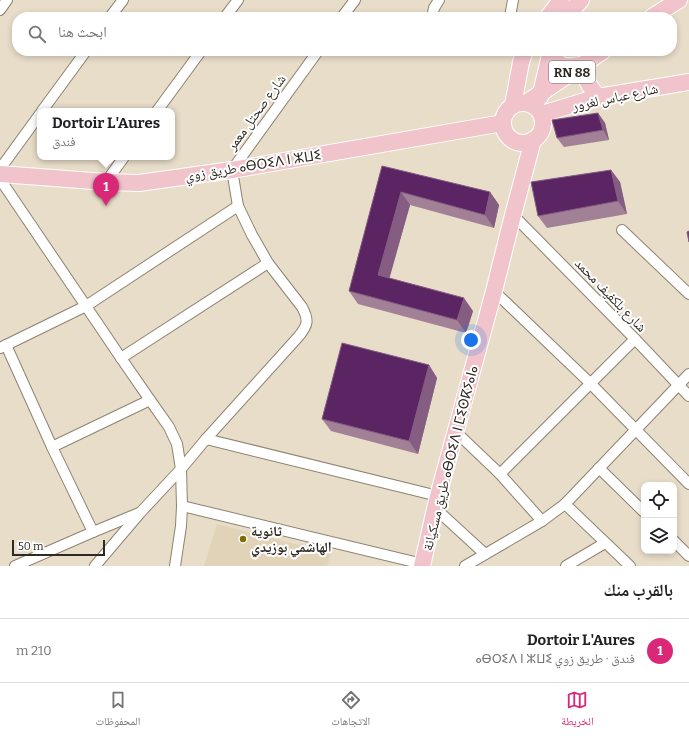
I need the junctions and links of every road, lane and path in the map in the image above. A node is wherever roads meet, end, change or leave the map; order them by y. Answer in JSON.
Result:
{"nodes":[{"id":1,"x":7,"y":0,"type":"edge"},
{"id":2,"x":123,"y":0,"type":"edge"},
{"id":3,"x":238,"y":0,"type":"edge"},
{"id":4,"x":354,"y":0,"type":"edge"},
{"id":5,"x":438,"y":0,"type":"edge"},
{"id":6,"x":513,"y":0,"type":"edge"},
{"id":7,"x":561,"y":0,"type":"edge"},
{"id":8,"x":580,"y":0,"type":"edge"},
{"id":9,"x":679,"y":0,"type":"edge"},
{"id":10,"x":0,"y":10,"type":"edge"},
{"id":11,"x":114,"y":12,"type":"edge"},
{"id":12,"x":230,"y":12,"type":"edge"},
{"id":13,"x":346,"y":12,"type":"edge"},
{"id":14,"x":433,"y":12,"type":"edge"},
{"id":15,"x":511,"y":12,"type":"edge"},
{"id":16,"x":552,"y":12,"type":"edge"},
{"id":17,"x":570,"y":12,"type":"edge"},
{"id":18,"x":660,"y":12,"type":"edge"},
{"id":19,"x":82,"y":56,"type":"edge"},
{"id":20,"x":197,"y":56,"type":"edge"},
{"id":21,"x":314,"y":56,"type":"edge"},
{"id":22,"x":523,"y":56,"type":"edge"},
{"id":23,"x":548,"y":56,"type":"edge"},
{"id":24,"x":552,"y":56,"type":"edge"},
{"id":25,"x":596,"y":56,"type":"edge"},
{"id":26,"x":585,"y":64,"type":"junction"},
{"id":27,"x":689,"y":82,"type":"edge"},
{"id":28,"x":598,"y":97,"type":"junction"},
{"id":29,"x":532,"y":105,"type":"junction"},
{"id":30,"x":44,"y":108,"type":"edge"},
{"id":31,"x":159,"y":108,"type":"edge"},
{"id":32,"x":37,"y":118,"type":"edge"},
{"id":33,"x":503,"y":123,"type":"junction"},
{"id":34,"x":533,"y":140,"type":"junction"},
{"id":35,"x":122,"y":160,"type":"edge"},
{"id":36,"x":0,"y":169,"type":"edge"},
{"id":37,"x":232,"y":170,"type":"junction"},
{"id":38,"x":0,"y":174,"type":"edge"},
{"id":39,"x":0,"y":179,"type":"edge"},
{"id":40,"x":106,"y":182,"type":"junction"},
{"id":41,"x":238,"y":206,"type":"junction"},
{"id":42,"x":513,"y":215,"type":"junction"},
{"id":43,"x":622,"y":230,"type":"dead end"},
{"id":44,"x":268,"y":263,"type":"junction"},
{"id":45,"x":494,"y":291,"type":"junction"},
{"id":46,"x":689,"y":294,"type":"edge"},
{"id":47,"x":86,"y":306,"type":"junction"},
{"id":48,"x":635,"y":339,"type":"junction"},
{"id":49,"x":3,"y":347,"type":"edge"},
{"id":50,"x":120,"y":358,"type":"junction"},
{"id":51,"x":689,"y":374,"type":"edge"},
{"id":52,"x":590,"y":383,"type":"junction"},
{"id":53,"x":678,"y":385,"type":"junction"},
{"id":54,"x":689,"y":396,"type":"edge"},
{"id":55,"x":150,"y":400,"type":"junction"},
{"id":56,"x":636,"y":430,"type":"junction"},
{"id":57,"x":456,"y":432,"type":"junction"},
{"id":58,"x":206,"y":440,"type":"junction"},
{"id":59,"x":52,"y":446,"type":"junction"},
{"id":60,"x":599,"y":468,"type":"junction"},
{"id":61,"x":181,"y":469,"type":"junction"},
{"id":62,"x":500,"y":474,"type":"junction"},
{"id":63,"x":689,"y":484,"type":"edge"},
{"id":64,"x":437,"y":503,"type":"junction"},
{"id":65,"x":565,"y":504,"type":"junction"},
{"id":66,"x":182,"y":506,"type":"junction"},
{"id":67,"x":641,"y":509,"type":"edge"},
{"id":68,"x":140,"y":513,"type":"junction"},
{"id":69,"x":542,"y":521,"type":"junction"},
{"id":70,"x":93,"y":532,"type":"junction"},
{"id":71,"x":605,"y":543,"type":"junction"},
{"id":72,"x":677,"y":544,"type":"edge"},
{"id":73,"x":485,"y":554,"type":"junction"},
{"id":74,"x":689,"y":556,"type":"edge"},
{"id":75,"x":423,"y":565,"type":"edge"},
{"id":76,"x":16,"y":566,"type":"edge"},
{"id":77,"x":95,"y":566,"type":"edge"},
{"id":78,"x":175,"y":566,"type":"edge"},
{"id":79,"x":465,"y":566,"type":"edge"},
{"id":80,"x":566,"y":566,"type":"edge"},
{"id":81,"x":630,"y":566,"type":"edge"}],
"edges":[{"from":1,"to":10,"type":"street"},
{"from":2,"to":11,"type":"street"},
{"from":3,"to":12,"type":"street"},
{"from":4,"to":13,"type":"street"},
{"from":5,"to":14,"type":"street"},
{"from":6,"to":15,"type":"street"},
{"from":7,"to":16,"type":"main road"},
{"from":8,"to":17,"type":"main road"},
{"from":9,"to":18,"type":"main road"},
{"from":19,"to":30,"type":"street"},
{"from":20,"to":31,"type":"street"},
{"from":21,"to":37,"type":"street","name":"شارع صحتل معمر"},
{"from":22,"to":29,"type":"main road"},
{"from":23,"to":29,"type":"main road"},
{"from":24,"to":26,"type":"main road"},
{"from":25,"to":26,"type":"main road","number":"RN 88"},
{"from":26,"to":28,"type":"main road"},
{"from":26,"to":29,"type":"main road","number":"RN 88"},
{"from":27,"to":28,"type":"main road","name":"شارع عباس لغرور"},
{"from":28,"to":29,"type":"main road","name":"شارع عباس لغرور"},
{"from":29,"to":33,"type":"main road"},
{"from":29,"to":34,"type":"main road"},
{"from":32,"to":36,"type":"street"},
{"from":33,"to":34,"type":"main road"},
{"from":33,"to":37,"type":"main road","name":"طريق زوي ⴰⴱⵔⵉⴷ ⵏ ⵣⵡⵉ"},
{"from":34,"to":42,"type":"main road","name":"طريق مسكيانة ⴰⴱⵔⵉⴷ ⵏ ⵎⵉⵙⴽⵢⴰⵏⴰ"},
{"from":35,"to":40,"type":"street"},
{"from":37,"to":40,"type":"main road","name":"طريق زوي ⴰⴱⵔⵉⴷ ⵏ ⵣⵡⵉ"},
{"from":37,"to":41,"type":"street"},
{"from":38,"to":40,"type":"main road","name":"طريق زوي ⴰⴱⵔⵉⴷ ⵏ ⵣⵡⵉ"},
{"from":39,"to":47,"type":"street"},
{"from":41,"to":44,"type":"street"},
{"from":41,"to":47,"type":"street"},
{"from":42,"to":45,"type":"main road","name":"طريق مسكيانة ⴰⴱⵔⵉⴷ ⵏ ⵎⵉⵙⴽⵢⴰⵏⴰ"},
{"from":42,"to":48,"type":"street","name":"شارع بلكفيف محمد"},
{"from":43,"to":46,"type":"street"},
{"from":44,"to":50,"type":"street"},
{"from":44,"to":58,"type":"street"},
{"from":45,"to":52,"type":"street"},
{"from":45,"to":57,"type":"main road","name":"طريق مسكيانة ⴰⴱⵔⵉⴷ ⵏ ⵎⵉⵙⴽⵢⴰⵏⴰ"},
{"from":47,"to":49,"type":"street"},
{"from":47,"to":50,"type":"street"},
{"from":48,"to":52,"type":"street"},
{"from":48,"to":53,"type":"street","name":"شارع بلكفيف محمد"},
{"from":49,"to":59,"type":"street"},
{"from":50,"to":55,"type":"street"},
{"from":51,"to":53,"type":"street"},
{"from":52,"to":56,"type":"street"},
{"from":52,"to":62,"type":"street"},
{"from":53,"to":54,"type":"street","name":"شارع بلكفيف محمد"},
{"from":53,"to":56,"type":"street"},
{"from":55,"to":59,"type":"street"},
{"from":55,"to":61,"type":"street"},
{"from":56,"to":60,"type":"street"},
{"from":56,"to":63,"type":"street"},
{"from":57,"to":62,"type":"street"},
{"from":57,"to":64,"type":"main road","name":"طريق مسكيانة ⴰⴱⵔⵉⴷ ⵏ ⵎⵉⵙⴽⵢⴰⵏⴰ"},
{"from":58,"to":61,"type":"street"},
{"from":58,"to":64,"type":"street"},
{"from":59,"to":70,"type":"street"},
{"from":60,"to":65,"type":"street"},
{"from":60,"to":67,"type":"street"},
{"from":61,"to":66,"type":"street"},
{"from":61,"to":68,"type":"street"},
{"from":62,"to":69,"type":"street"},
{"from":64,"to":73,"type":"street"},
{"from":64,"to":75,"type":"main road","name":"طريق مسكيانة ⴰⴱⵔⵉⴷ ⵏ ⵎⵉⵙⴽⵢⴰⵏⴰ"},
{"from":65,"to":69,"type":"street"},
{"from":65,"to":71,"type":"street"},
{"from":66,"to":75,"type":"street"},
{"from":66,"to":78,"type":"street"},
{"from":68,"to":70,"type":"street"},
{"from":68,"to":77,"type":"street"},
{"from":69,"to":73,"type":"street"},
{"from":70,"to":76,"type":"street"},
{"from":71,"to":80,"type":"street"},
{"from":71,"to":81,"type":"street"},
{"from":72,"to":74,"type":"street"},
{"from":73,"to":79,"type":"street"}]}
